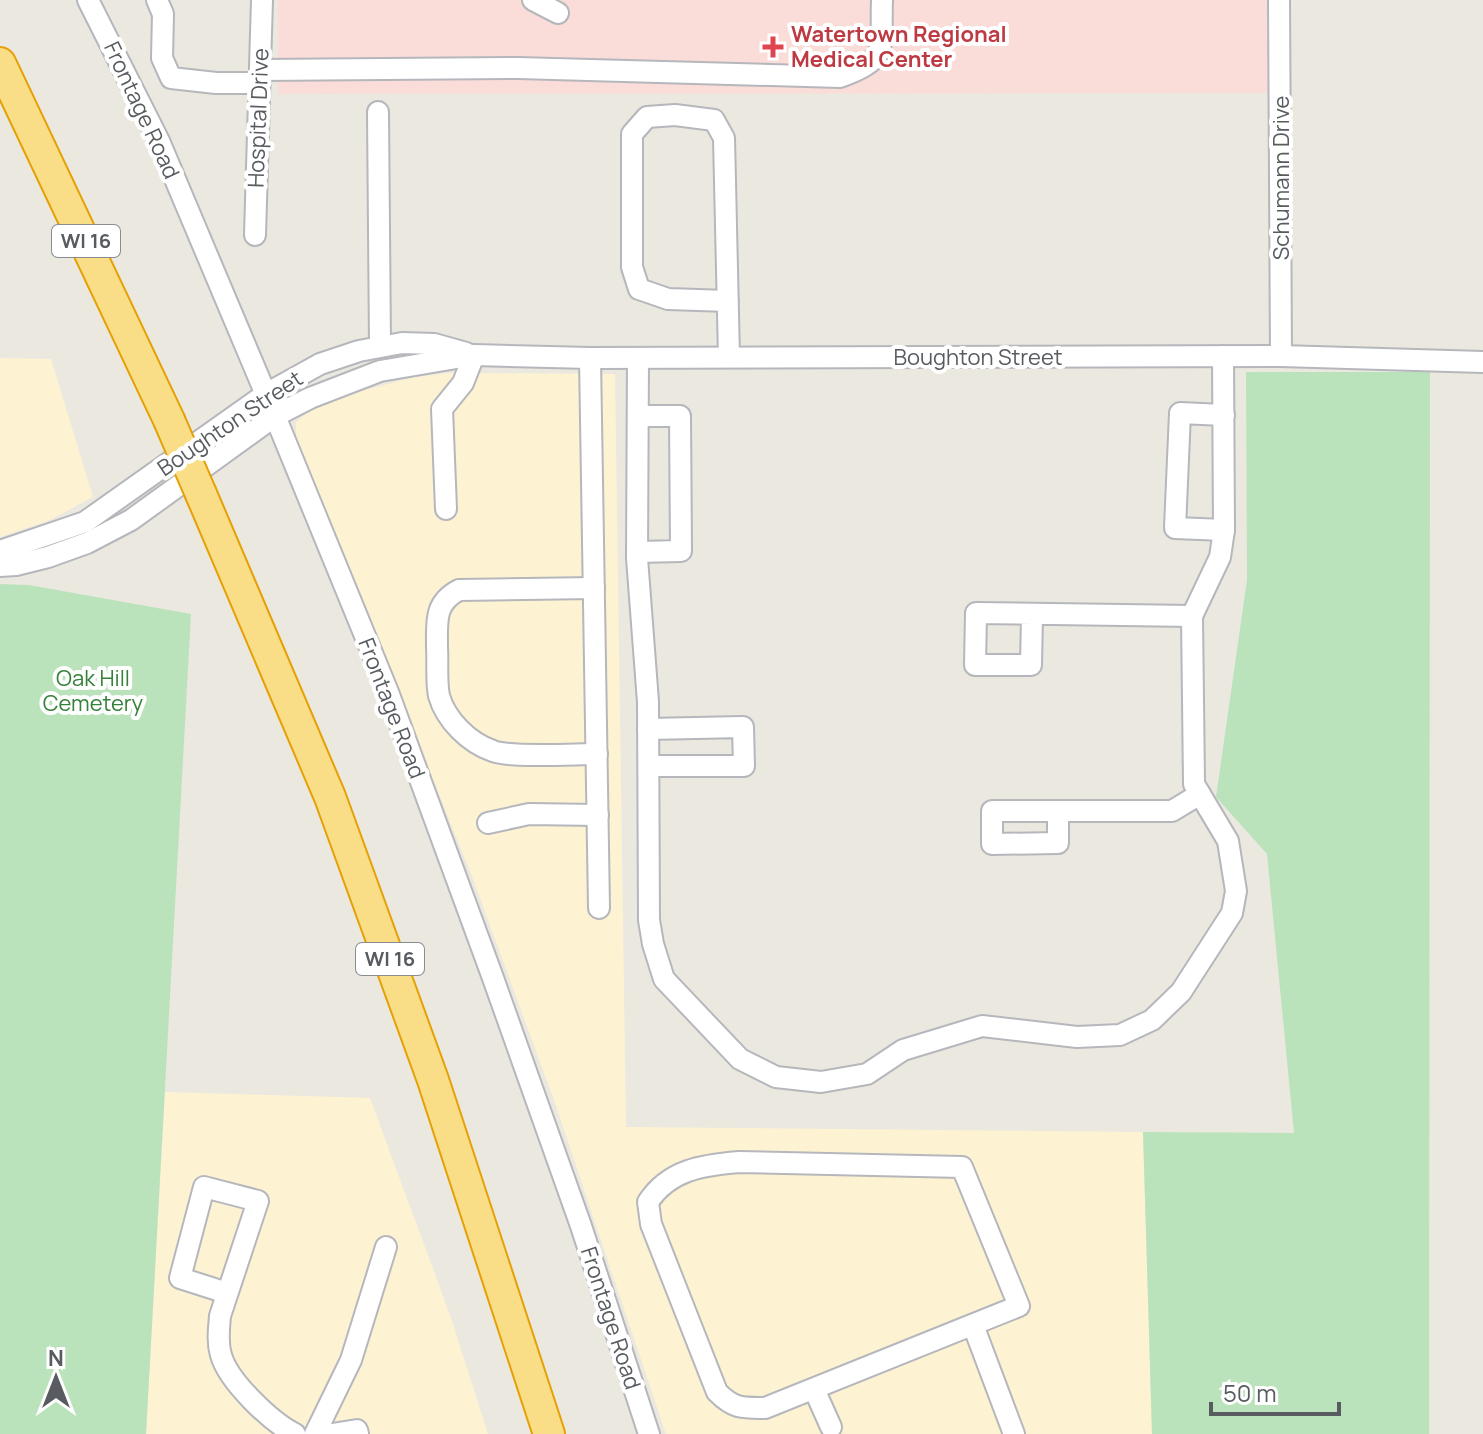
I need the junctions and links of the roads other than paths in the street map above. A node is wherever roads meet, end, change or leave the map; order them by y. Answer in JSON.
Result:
{"nodes":[{"id":1,"x":88,"y":0,"type":"edge"},
{"id":2,"x":157,"y":0,"type":"edge"},
{"id":3,"x":262,"y":0,"type":"edge"},
{"id":4,"x":533,"y":0,"type":"edge"},
{"id":5,"x":882,"y":0,"type":"edge"},
{"id":6,"x":1279,"y":0,"type":"edge"},
{"id":7,"x":558,"y":13,"type":"dead end"},
{"id":8,"x":0,"y":63,"type":"edge"},
{"id":9,"x":260,"y":77,"type":"junction"},
{"id":10,"x":378,"y":112,"type":"dead end"},
{"id":11,"x":255,"y":235,"type":"dead end"},
{"id":12,"x":728,"y":301,"type":"junction"},
{"id":13,"x":380,"y":346,"type":"junction"},
{"id":14,"x":474,"y":355,"type":"junction"},
{"id":15,"x":1223,"y":356,"type":"junction"},
{"id":16,"x":1281,"y":356,"type":"junction"},
{"id":17,"x":729,"y":357,"type":"junction"},
{"id":18,"x":590,"y":358,"type":"junction"},
{"id":19,"x":638,"y":358,"type":"junction"},
{"id":20,"x":1483,"y":362,"type":"edge"},
{"id":21,"x":266,"y":394,"type":"junction"},
{"id":22,"x":1224,"y":415,"type":"junction"},
{"id":23,"x":275,"y":416,"type":"junction"},
{"id":24,"x":638,"y":416,"type":"junction"},
{"id":25,"x":446,"y":509,"type":"dead end"},
{"id":26,"x":1224,"y":530,"type":"junction"},
{"id":27,"x":0,"y":551,"type":"edge"},
{"id":28,"x":637,"y":552,"type":"junction"},
{"id":29,"x":0,"y":566,"type":"edge"},
{"id":30,"x":594,"y":588,"type":"junction"},
{"id":31,"x":1032,"y":615,"type":"dead end"},
{"id":32,"x":1192,"y":616,"type":"junction"},
{"id":33,"x":648,"y":729,"type":"junction"},
{"id":34,"x":597,"y":754,"type":"junction"},
{"id":35,"x":649,"y":766,"type":"junction"},
{"id":36,"x":1200,"y":794,"type":"junction"},
{"id":37,"x":1058,"y":812,"type":"dead end"},
{"id":38,"x":598,"y":815,"type":"junction"},
{"id":39,"x":488,"y":823,"type":"dead end"},
{"id":40,"x":599,"y":908,"type":"dead end"},
{"id":41,"x":386,"y":1247,"type":"dead end"},
{"id":42,"x":227,"y":1293,"type":"junction"},
{"id":43,"x":973,"y":1325,"type":"junction"},
{"id":44,"x":814,"y":1389,"type":"junction"},
{"id":45,"x":826,"y":1432,"type":"edge"},
{"id":46,"x":295,"y":1434,"type":"edge"},
{"id":47,"x":315,"y":1434,"type":"edge"},
{"id":48,"x":332,"y":1434,"type":"edge"},
{"id":49,"x":358,"y":1434,"type":"edge"},
{"id":50,"x":549,"y":1434,"type":"edge"},
{"id":51,"x":649,"y":1434,"type":"edge"},
{"id":52,"x":1014,"y":1434,"type":"edge"}],
"edges":[{"from":1,"to":21,"type":"street","name":"Frontage Road"},
{"from":2,"to":9,"type":"street"},
{"from":3,"to":9,"type":"street","name":"Hospital Drive"},
{"from":4,"to":7,"type":"street"},
{"from":5,"to":9,"type":"street"},
{"from":6,"to":16,"type":"street","name":"Schumann Drive"},
{"from":8,"to":50,"type":"highway","number":"WI 16","bridge":true},
{"from":9,"to":11,"type":"street","name":"Hospital Drive"},
{"from":10,"to":13,"type":"street"},
{"from":12,"to":12,"type":"street"},
{"from":12,"to":17,"type":"street"},
{"from":13,"to":14,"type":"street","name":"Boughton Street"},
{"from":13,"to":21,"type":"street","name":"Boughton Street"},
{"from":14,"to":18,"type":"street","name":"Boughton Street"},
{"from":14,"to":23,"type":"street","name":"Boughton Street"},
{"from":14,"to":25,"type":"street"},
{"from":15,"to":16,"type":"street","name":"Boughton Street"},
{"from":15,"to":17,"type":"street","name":"Boughton Street"},
{"from":15,"to":22,"type":"street"},
{"from":16,"to":20,"type":"street","name":"Boughton Street"},
{"from":17,"to":19,"type":"street","name":"Boughton Street"},
{"from":18,"to":19,"type":"street","name":"Boughton Street"},
{"from":18,"to":30,"type":"street"},
{"from":19,"to":24,"type":"street"},
{"from":21,"to":23,"type":"street","name":"Frontage Road"},
{"from":21,"to":27,"type":"street","name":"Boughton Street"},
{"from":22,"to":26,"type":"street"},
{"from":22,"to":26,"type":"street"},
{"from":23,"to":29,"type":"street","name":"Boughton Street"},
{"from":23,"to":51,"type":"street","name":"Frontage Road"},
{"from":24,"to":28,"type":"street"},
{"from":24,"to":28,"type":"street"},
{"from":26,"to":32,"type":"street"},
{"from":28,"to":33,"type":"street"},
{"from":30,"to":34,"type":"street"},
{"from":30,"to":34,"type":"street"},
{"from":31,"to":32,"type":"street"},
{"from":32,"to":36,"type":"street"},
{"from":33,"to":35,"type":"street"},
{"from":33,"to":35,"type":"street"},
{"from":34,"to":38,"type":"street"},
{"from":35,"to":36,"type":"street"},
{"from":36,"to":37,"type":"street"},
{"from":38,"to":39,"type":"street"},
{"from":38,"to":40,"type":"street"},
{"from":41,"to":47,"type":"street"},
{"from":42,"to":42,"type":"street"},
{"from":42,"to":46,"type":"street"},
{"from":43,"to":44,"type":"street"},
{"from":43,"to":44,"type":"street"},
{"from":43,"to":52,"type":"street"},
{"from":44,"to":45,"type":"street"},
{"from":48,"to":49,"type":"street"}]}
